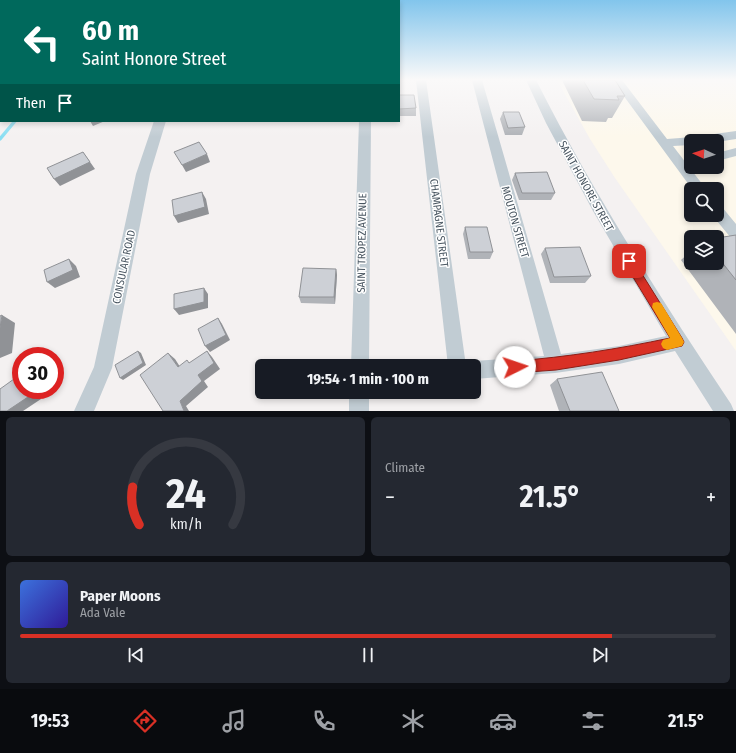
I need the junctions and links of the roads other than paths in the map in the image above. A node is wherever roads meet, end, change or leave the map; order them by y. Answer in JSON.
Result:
{"nodes":[{"id":1,"x":423,"y":99,"type":"edge"},
{"id":2,"x":481,"y":99,"type":"edge"},
{"id":3,"x":541,"y":99,"type":"edge"},
{"id":4,"x":631,"y":99,"type":"edge"},
{"id":5,"x":160,"y":122,"type":"edge"},
{"id":6,"x":365,"y":122,"type":"edge"},
{"id":7,"x":736,"y":135,"type":"edge"},
{"id":8,"x":724,"y":137,"type":"edge"},
{"id":9,"x":684,"y":142,"type":"edge"},
{"id":10,"x":664,"y":143,"type":"junction"},
{"id":11,"x":736,"y":152,"type":"edge"},
{"id":12,"x":724,"y":155,"type":"edge"},
{"id":13,"x":684,"y":161,"type":"edge"},
{"id":14,"x":724,"y":219,"type":"edge"},
{"id":15,"x":736,"y":234,"type":"edge"},
{"id":16,"x":678,"y":342,"type":"junction"},
{"id":17,"x":360,"y":359,"type":"edge"},
{"id":18,"x":456,"y":359,"type":"edge"},
{"id":19,"x":556,"y":364,"type":"junction"},
{"id":20,"x":481,"y":369,"type":"edge"},
{"id":21,"x":359,"y":399,"type":"edge"},
{"id":22,"x":84,"y":411,"type":"edge"},
{"id":23,"x":359,"y":411,"type":"edge"},
{"id":24,"x":724,"y":411,"type":"edge"}],
"edges":[{"from":1,"to":18,"type":"street","name":"CHAMPAGNE STREET"},
{"from":2,"to":19,"type":"street","name":"MOUTON STREET"},
{"from":3,"to":16,"type":"street","name":"SAINT HONORE STREET"},
{"from":4,"to":10,"type":"street"},
{"from":5,"to":22,"type":"street","name":"CONSULAR ROAD"},
{"from":6,"to":17,"type":"street","name":"SAINT TROPEZ AVENUE"},
{"from":7,"to":8,"type":"street"},
{"from":9,"to":10,"type":"street"},
{"from":10,"to":13,"type":"street"},
{"from":11,"to":12,"type":"street"},
{"from":14,"to":15,"type":"street"},
{"from":16,"to":19,"type":"street"},
{"from":16,"to":24,"type":"street","name":"SAINT HONORE STREET"},
{"from":19,"to":20,"type":"street"},
{"from":21,"to":23,"type":"street"}]}
